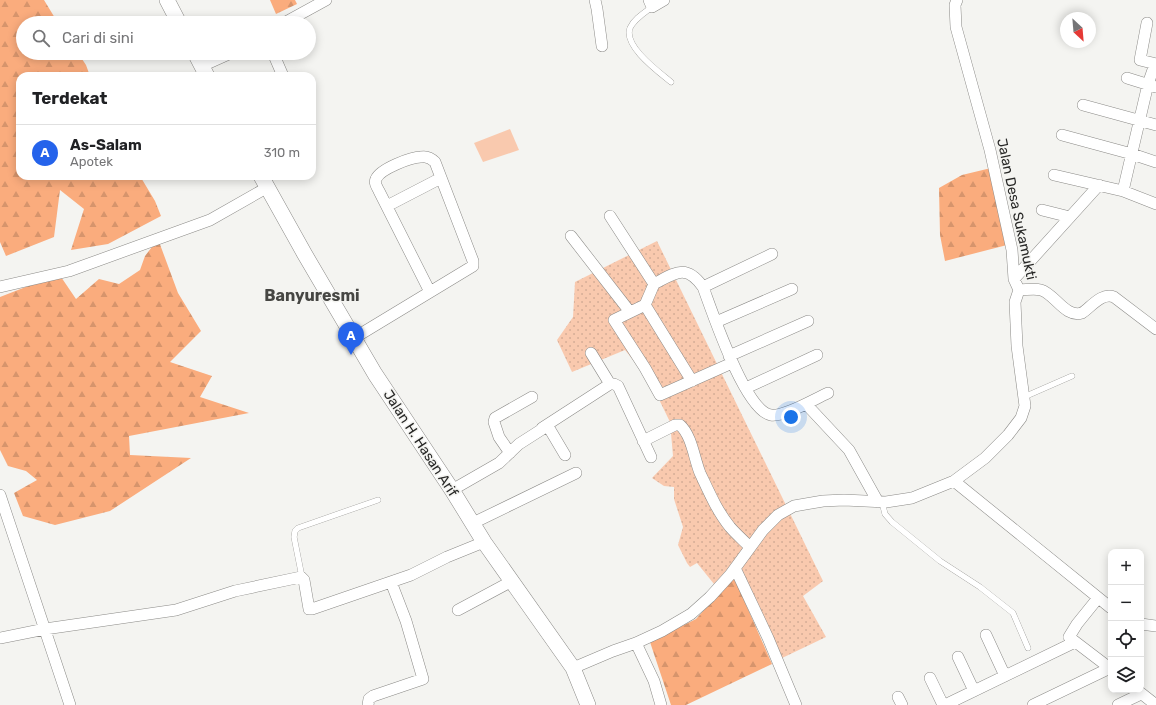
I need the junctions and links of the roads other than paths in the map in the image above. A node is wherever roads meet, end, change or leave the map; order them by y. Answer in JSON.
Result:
{"nodes":[{"id":1,"x":167,"y":0,"type":"edge"},
{"id":2,"x":595,"y":0,"type":"edge"},
{"id":3,"x":664,"y":0,"type":"edge"},
{"id":4,"x":321,"y":1,"type":"edge"},
{"id":5,"x":955,"y":2,"type":"edge"},
{"id":6,"x":651,"y":4,"type":"edge"},
{"id":7,"x":175,"y":16,"type":"edge"},
{"id":8,"x":296,"y":16,"type":"edge"},
{"id":9,"x":1147,"y":23,"type":"dead end"},
{"id":10,"x":602,"y":46,"type":"dead end"},
{"id":11,"x":198,"y":60,"type":"edge"},
{"id":12,"x":220,"y":60,"type":"edge"},
{"id":13,"x":276,"y":60,"type":"edge"},
{"id":14,"x":1156,"y":64,"type":"edge"},
{"id":15,"x":204,"y":71,"type":"edge"},
{"id":16,"x":282,"y":72,"type":"edge"},
{"id":17,"x":1127,"y":78,"type":"dead end"},
{"id":18,"x":671,"y":82,"type":"dead end"},
{"id":19,"x":1152,"y":86,"type":"edge"},
{"id":20,"x":1083,"y":106,"type":"dead end"},
{"id":21,"x":1140,"y":121,"type":"junction"},
{"id":22,"x":1156,"y":125,"type":"edge"},
{"id":23,"x":1062,"y":135,"type":"dead end"},
{"id":24,"x":1132,"y":154,"type":"junction"},
{"id":25,"x":1156,"y":162,"type":"edge"},
{"id":26,"x":1054,"y":175,"type":"dead end"},
{"id":27,"x":441,"y":178,"type":"junction"},
{"id":28,"x":264,"y":182,"type":"edge"},
{"id":29,"x":1099,"y":185,"type":"junction"},
{"id":30,"x":1123,"y":191,"type":"junction"},
{"id":31,"x":1156,"y":204,"type":"edge"},
{"id":32,"x":387,"y":206,"type":"junction"},
{"id":33,"x":1042,"y":210,"type":"dead end"},
{"id":34,"x":610,"y":216,"type":"dead end"},
{"id":35,"x":1070,"y":217,"type":"junction"},
{"id":36,"x":571,"y":236,"type":"dead end"},
{"id":37,"x":772,"y":254,"type":"dead end"},
{"id":38,"x":1014,"y":279,"type":"junction"},
{"id":39,"x":654,"y":284,"type":"junction"},
{"id":40,"x":703,"y":287,"type":"junction"},
{"id":41,"x":0,"y":288,"type":"edge"},
{"id":42,"x":792,"y":289,"type":"dead end"},
{"id":43,"x":1019,"y":290,"type":"junction"},
{"id":44,"x":430,"y":292,"type":"junction"},
{"id":45,"x":645,"y":305,"type":"junction"},
{"id":46,"x":630,"y":312,"type":"junction"},
{"id":47,"x":808,"y":321,"type":"dead end"},
{"id":48,"x":716,"y":322,"type":"junction"},
{"id":49,"x":1156,"y":329,"type":"edge"},
{"id":50,"x":354,"y":338,"type":"junction"},
{"id":51,"x":591,"y":353,"type":"dead end"},
{"id":52,"x":817,"y":355,"type":"dead end"},
{"id":53,"x":730,"y":359,"type":"junction"},
{"id":54,"x":1072,"y":376,"type":"dead end"},
{"id":55,"x":692,"y":381,"type":"junction"},
{"id":56,"x":610,"y":384,"type":"junction"},
{"id":57,"x":746,"y":388,"type":"junction"},
{"id":58,"x":828,"y":393,"type":"dead end"},
{"id":59,"x":532,"y":397,"type":"dead end"},
{"id":60,"x":1024,"y":397,"type":"junction"},
{"id":61,"x":806,"y":404,"type":"junction"},
{"id":62,"x":542,"y":428,"type":"junction"},
{"id":63,"x":644,"y":441,"type":"junction"},
{"id":64,"x":510,"y":453,"type":"junction"},
{"id":65,"x":565,"y":455,"type":"dead end"},
{"id":66,"x":651,"y":457,"type":"dead end"},
{"id":67,"x":576,"y":473,"type":"dead end"},
{"id":68,"x":954,"y":481,"type":"junction"},
{"id":69,"x":452,"y":490,"type":"junction"},
{"id":70,"x":0,"y":495,"type":"edge"},
{"id":71,"x":378,"y":500,"type":"dead end"},
{"id":72,"x":880,"y":502,"type":"junction"},
{"id":73,"x":473,"y":523,"type":"junction"},
{"id":74,"x":5,"y":524,"type":"edge"},
{"id":75,"x":484,"y":542,"type":"junction"},
{"id":76,"x":750,"y":547,"type":"junction"},
{"id":77,"x":735,"y":568,"type":"junction"},
{"id":78,"x":302,"y":578,"type":"junction"},
{"id":79,"x":512,"y":581,"type":"junction"},
{"id":80,"x":391,"y":582,"type":"junction"},
{"id":81,"x":1098,"y":598,"type":"junction"},
{"id":82,"x":1108,"y":606,"type":"edge"},
{"id":83,"x":458,"y":610,"type":"dead end"},
{"id":84,"x":1144,"y":624,"type":"edge"},
{"id":85,"x":1156,"y":626,"type":"edge"},
{"id":86,"x":45,"y":629,"type":"junction"},
{"id":87,"x":986,"y":635,"type":"dead end"},
{"id":88,"x":0,"y":638,"type":"edge"},
{"id":89,"x":1075,"y":642,"type":"junction"},
{"id":90,"x":636,"y":644,"type":"junction"},
{"id":91,"x":1028,"y":648,"type":"dead end"},
{"id":92,"x":958,"y":657,"type":"dead end"},
{"id":93,"x":1108,"y":667,"type":"edge"},
{"id":94,"x":573,"y":668,"type":"junction"},
{"id":95,"x":1108,"y":670,"type":"edge"},
{"id":96,"x":1005,"y":676,"type":"junction"},
{"id":97,"x":930,"y":678,"type":"dead end"},
{"id":98,"x":974,"y":691,"type":"junction"},
{"id":99,"x":1137,"y":693,"type":"edge"},
{"id":100,"x":1140,"y":693,"type":"edge"},
{"id":101,"x":956,"y":702,"type":"edge"},
{"id":102,"x":70,"y":705,"type":"edge"},
{"id":103,"x":368,"y":705,"type":"edge"},
{"id":104,"x":588,"y":705,"type":"edge"},
{"id":105,"x":661,"y":705,"type":"edge"},
{"id":106,"x":796,"y":705,"type":"edge"},
{"id":107,"x":944,"y":705,"type":"edge"},
{"id":108,"x":1033,"y":705,"type":"edge"},
{"id":109,"x":1118,"y":705,"type":"edge"},
{"id":110,"x":1156,"y":705,"type":"edge"}],
"edges":[{"from":1,"to":7,"type":"main road"},
{"from":2,"to":10,"type":"street"},
{"from":3,"to":6,"type":"street"},
{"from":4,"to":8,"type":"street"},
{"from":5,"to":38,"type":"street","name":"Jalan Desa Sukamukti"},
{"from":6,"to":18,"type":"lane"},
{"from":9,"to":14,"type":"street"},
{"from":11,"to":15,"type":"main road"},
{"from":12,"to":15,"type":"street"},
{"from":13,"to":16,"type":"street"},
{"from":14,"to":19,"type":"street"},
{"from":17,"to":19,"type":"street"},
{"from":19,"to":21,"type":"street"},
{"from":20,"to":21,"type":"street"},
{"from":21,"to":22,"type":"street"},
{"from":21,"to":24,"type":"street"},
{"from":23,"to":24,"type":"street"},
{"from":24,"to":25,"type":"street"},
{"from":24,"to":30,"type":"street"},
{"from":26,"to":29,"type":"street"},
{"from":27,"to":32,"type":"street"},
{"from":27,"to":32,"type":"street"},
{"from":27,"to":44,"type":"street"},
{"from":28,"to":41,"type":"street"},
{"from":28,"to":50,"type":"main road","name":"Jalan H. Hasan Arif"},
{"from":29,"to":30,"type":"street"},
{"from":29,"to":35,"type":"street"},
{"from":30,"to":31,"type":"street"},
{"from":32,"to":44,"type":"street"},
{"from":33,"to":35,"type":"street"},
{"from":34,"to":39,"type":"street"},
{"from":35,"to":38,"type":"street"},
{"from":36,"to":46,"type":"street"},
{"from":37,"to":40,"type":"street"},
{"from":38,"to":43,"type":"street","name":"Jalan Desa Sukamukti"},
{"from":39,"to":40,"type":"street"},
{"from":39,"to":45,"type":"street"},
{"from":40,"to":48,"type":"street"},
{"from":42,"to":48,"type":"street"},
{"from":43,"to":49,"type":"street"},
{"from":43,"to":60,"type":"street","name":"Jalan Desa Sukamukti"},
{"from":44,"to":50,"type":"street"},
{"from":45,"to":46,"type":"street"},
{"from":45,"to":55,"type":"street"},
{"from":46,"to":55,"type":"street"},
{"from":47,"to":53,"type":"street"},
{"from":48,"to":53,"type":"street"},
{"from":50,"to":69,"type":"main road","name":"Jalan H. Hasan Arif"},
{"from":51,"to":56,"type":"street"},
{"from":52,"to":57,"type":"street"},
{"from":53,"to":55,"type":"street"},
{"from":53,"to":57,"type":"street"},
{"from":54,"to":60,"type":"lane"},
{"from":56,"to":62,"type":"street"},
{"from":56,"to":63,"type":"street"},
{"from":57,"to":61,"type":"street"},
{"from":58,"to":61,"type":"street"},
{"from":59,"to":64,"type":"street"},
{"from":60,"to":68,"type":"street","name":"Jalan Desa Sukamukti"},
{"from":61,"to":72,"type":"street"},
{"from":62,"to":64,"type":"street"},
{"from":62,"to":65,"type":"street"},
{"from":63,"to":66,"type":"street"},
{"from":63,"to":76,"type":"street"},
{"from":64,"to":69,"type":"street"},
{"from":67,"to":73,"type":"street"},
{"from":68,"to":72,"type":"street","name":"Jalan Desa Sukamukti"},
{"from":68,"to":81,"type":"street"},
{"from":69,"to":73,"type":"main road","name":"Jalan H. Hasan Arif"},
{"from":70,"to":74,"type":"street"},
{"from":71,"to":78,"type":"lane"},
{"from":72,"to":76,"type":"street","name":"Jalan Desa Sukamukti"},
{"from":72,"to":91,"type":"lane"},
{"from":73,"to":75,"type":"main road","name":"Jalan H. Hasan Arif"},
{"from":74,"to":86,"type":"street"},
{"from":75,"to":79,"type":"main road","name":"Jalan H. Hasan Arif"},
{"from":75,"to":80,"type":"street"},
{"from":76,"to":77,"type":"street","name":"Jalan Desa Sukamukti"},
{"from":77,"to":90,"type":"street","name":"Jalan Desa Sukamukti"},
{"from":77,"to":106,"type":"street"},
{"from":78,"to":80,"type":"street"},
{"from":78,"to":86,"type":"street"},
{"from":79,"to":83,"type":"street"},
{"from":79,"to":94,"type":"main road","name":"Jalan H. Hasan Arif"},
{"from":80,"to":103,"type":"street"},
{"from":81,"to":82,"type":"street"},
{"from":81,"to":89,"type":"street"},
{"from":84,"to":85,"type":"street"},
{"from":86,"to":88,"type":"street"},
{"from":86,"to":102,"type":"street"},
{"from":87,"to":96,"type":"street"},
{"from":89,"to":93,"type":"street"},
{"from":89,"to":96,"type":"street"},
{"from":90,"to":94,"type":"street","name":"Jalan Desa Sukamukti"},
{"from":90,"to":105,"type":"street"},
{"from":92,"to":98,"type":"street"},
{"from":94,"to":104,"type":"main road","name":"Jalan H. Hasan Arif"},
{"from":95,"to":108,"type":"street"},
{"from":96,"to":98,"type":"street"},
{"from":97,"to":107,"type":"street"},
{"from":98,"to":101,"type":"street"},
{"from":99,"to":109,"type":"street"},
{"from":100,"to":110,"type":"street"},
{"from":101,"to":107,"type":"street"}]}
